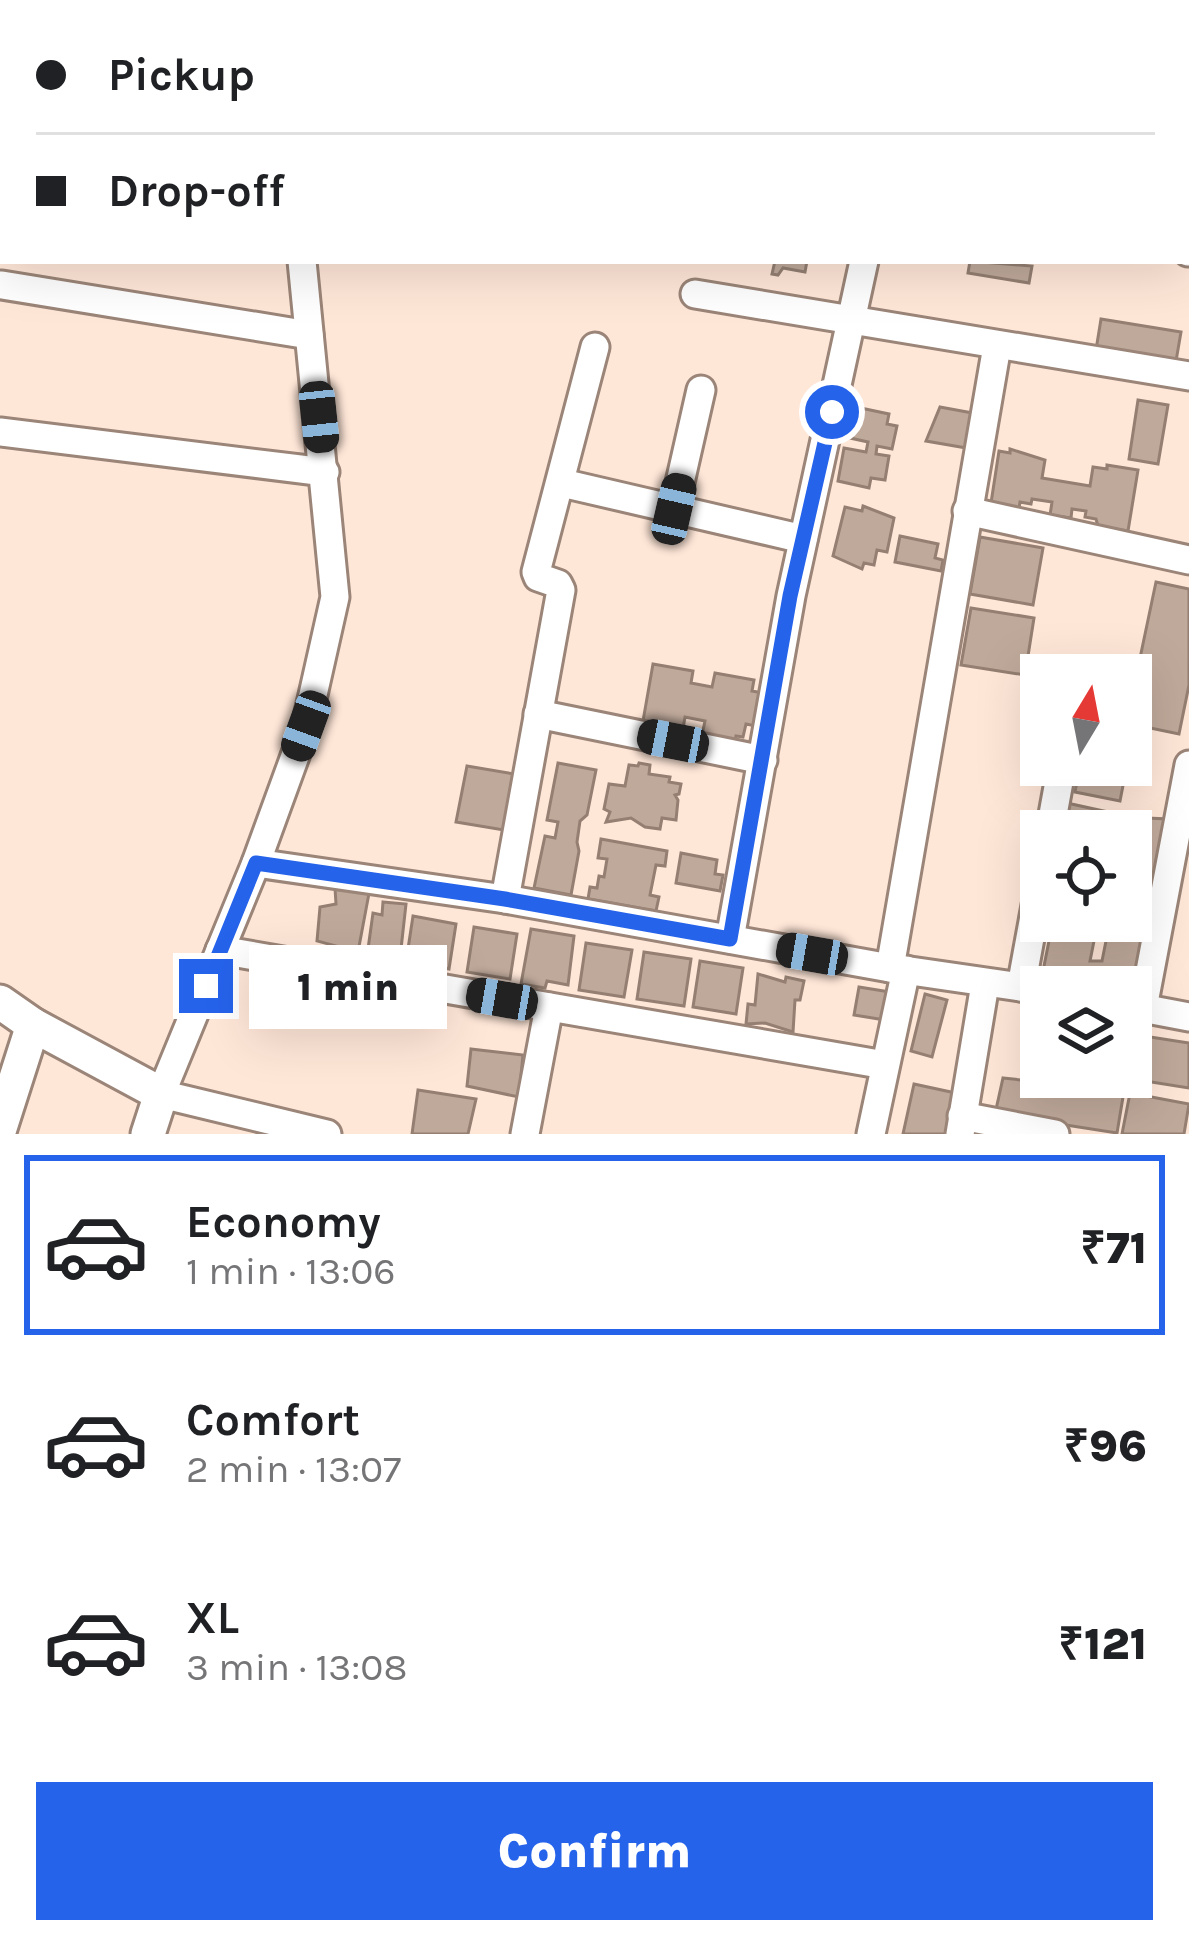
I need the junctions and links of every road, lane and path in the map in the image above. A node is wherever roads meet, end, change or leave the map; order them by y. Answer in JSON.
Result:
{"nodes":[{"id":1,"x":302,"y":264,"type":"edge"},
{"id":2,"x":863,"y":264,"type":"edge"},
{"id":3,"x":3,"y":280,"type":"edge"},
{"id":4,"x":695,"y":294,"type":"dead end"},
{"id":5,"x":852,"y":318,"type":"junction"},
{"id":6,"x":309,"y":335,"type":"junction"},
{"id":7,"x":998,"y":346,"type":"junction"},
{"id":8,"x":595,"y":347,"type":"dead end"},
{"id":9,"x":1189,"y":376,"type":"edge"},
{"id":10,"x":701,"y":390,"type":"dead end"},
{"id":11,"x":0,"y":432,"type":"edge"},
{"id":12,"x":325,"y":472,"type":"junction"},
{"id":13,"x":562,"y":482,"type":"junction"},
{"id":14,"x":674,"y":509,"type":"junction"},
{"id":15,"x":967,"y":511,"type":"junction"},
{"id":16,"x":803,"y":539,"type":"junction"},
{"id":17,"x":1189,"y":560,"type":"edge"},
{"id":18,"x":538,"y":713,"type":"junction"},
{"id":19,"x":763,"y":760,"type":"junction"},
{"id":20,"x":1189,"y":765,"type":"edge"},
{"id":21,"x":256,"y":863,"type":"junction"},
{"id":22,"x":505,"y":899,"type":"junction"},
{"id":23,"x":730,"y":939,"type":"junction"},
{"id":24,"x":220,"y":950,"type":"junction"},
{"id":25,"x":1146,"y":966,"type":"edge"},
{"id":26,"x":898,"y":969,"type":"junction"},
{"id":27,"x":985,"y":984,"type":"junction"},
{"id":28,"x":1020,"y":988,"type":"edge"},
{"id":29,"x":0,"y":1002,"type":"edge"},
{"id":30,"x":549,"y":1007,"type":"junction"},
{"id":31,"x":1152,"y":1010,"type":"edge"},
{"id":32,"x":1189,"y":1017,"type":"edge"},
{"id":33,"x":33,"y":1025,"type":"junction"},
{"id":34,"x":886,"y":1065,"type":"junction"},
{"id":35,"x":6,"y":1088,"type":"edge"},
{"id":36,"x":161,"y":1094,"type":"junction"},
{"id":37,"x":960,"y":1125,"type":"edge"},
{"id":38,"x":0,"y":1128,"type":"edge"},
{"id":39,"x":148,"y":1134,"type":"edge"},
{"id":40,"x":327,"y":1134,"type":"edge"},
{"id":41,"x":525,"y":1134,"type":"edge"},
{"id":42,"x":871,"y":1134,"type":"edge"},
{"id":43,"x":1055,"y":1134,"type":"edge"}],
"edges":[{"from":1,"to":6,"type":"street"},
{"from":2,"to":5,"type":"street"},
{"from":3,"to":6,"type":"street"},
{"from":4,"to":5,"type":"street"},
{"from":5,"to":7,"type":"street"},
{"from":5,"to":16,"type":"street"},
{"from":6,"to":12,"type":"street"},
{"from":7,"to":9,"type":"street"},
{"from":7,"to":15,"type":"street"},
{"from":8,"to":13,"type":"street"},
{"from":10,"to":14,"type":"street"},
{"from":11,"to":12,"type":"street"},
{"from":12,"to":21,"type":"street"},
{"from":13,"to":14,"type":"street"},
{"from":13,"to":18,"type":"street"},
{"from":14,"to":16,"type":"street"},
{"from":15,"to":17,"type":"street"},
{"from":15,"to":26,"type":"street"},
{"from":16,"to":19,"type":"street"},
{"from":18,"to":19,"type":"street"},
{"from":18,"to":22,"type":"street"},
{"from":19,"to":23,"type":"street"},
{"from":20,"to":25,"type":"street"},
{"from":21,"to":22,"type":"street"},
{"from":21,"to":24,"type":"street"},
{"from":22,"to":23,"type":"street"},
{"from":23,"to":26,"type":"street"},
{"from":24,"to":30,"type":"street"},
{"from":24,"to":36,"type":"street"},
{"from":26,"to":27,"type":"street"},
{"from":26,"to":34,"type":"street"},
{"from":27,"to":28,"type":"street"},
{"from":27,"to":37,"type":"street"},
{"from":29,"to":33,"type":"street"},
{"from":30,"to":34,"type":"street"},
{"from":30,"to":41,"type":"street"},
{"from":31,"to":32,"type":"street"},
{"from":33,"to":35,"type":"street"},
{"from":33,"to":36,"type":"street"},
{"from":34,"to":42,"type":"street"},
{"from":35,"to":38,"type":"street"},
{"from":36,"to":39,"type":"street"},
{"from":36,"to":40,"type":"street"},
{"from":37,"to":43,"type":"street"}]}
